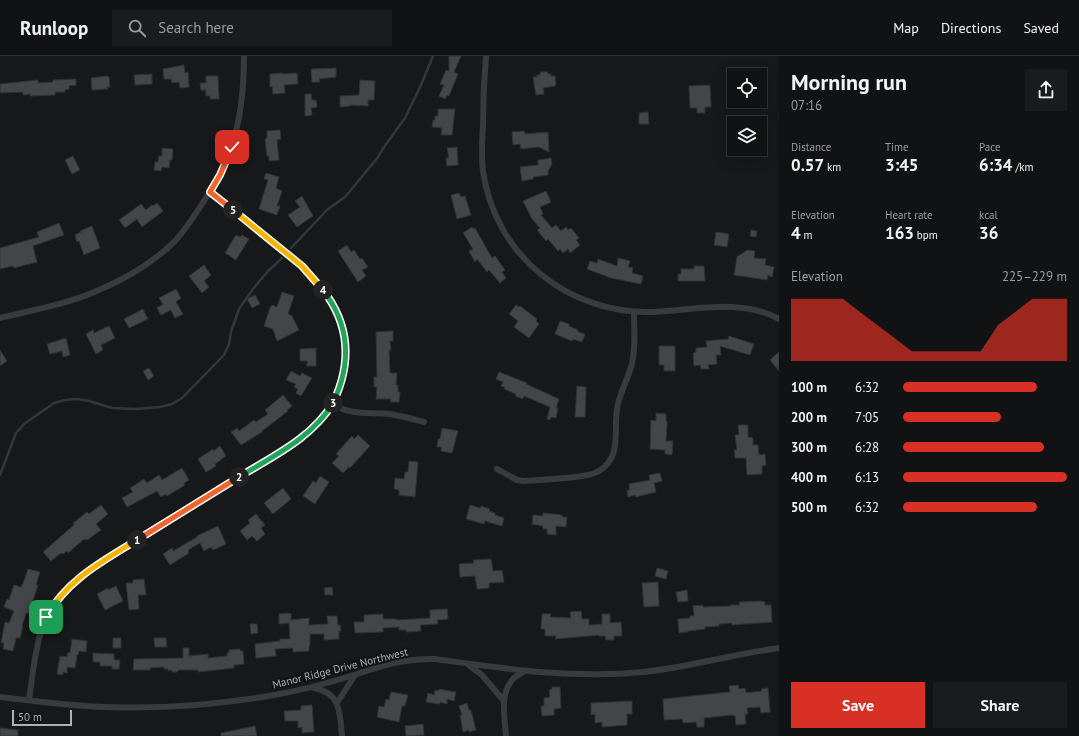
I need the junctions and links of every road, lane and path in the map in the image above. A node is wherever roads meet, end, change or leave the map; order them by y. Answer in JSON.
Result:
{"nodes":[{"id":1,"x":244,"y":56,"type":"edge"},
{"id":2,"x":486,"y":56,"type":"edge"},
{"id":3,"x":210,"y":192,"type":"junction"},
{"id":4,"x":634,"y":312,"type":"junction"},
{"id":5,"x":0,"y":318,"type":"edge"},
{"id":6,"x":779,"y":319,"type":"edge"},
{"id":7,"x":332,"y":404,"type":"junction"},
{"id":8,"x":424,"y":422,"type":"dead end"},
{"id":9,"x":497,"y":469,"type":"dead end"},
{"id":10,"x":779,"y":648,"type":"edge"},
{"id":11,"x":468,"y":664,"type":"junction"},
{"id":12,"x":523,"y":672,"type":"junction"},
{"id":13,"x":355,"y":675,"type":"junction"},
{"id":14,"x":311,"y":687,"type":"junction"},
{"id":15,"x":0,"y":697,"type":"edge"},
{"id":16,"x":29,"y":700,"type":"junction"},
{"id":17,"x":503,"y":700,"type":"junction"},
{"id":18,"x":337,"y":703,"type":"junction"},
{"id":19,"x":342,"y":736,"type":"edge"},
{"id":20,"x":506,"y":736,"type":"edge"}],
"edges":[{"from":1,"to":3,"type":"street"},
{"from":2,"to":4,"type":"street"},
{"from":3,"to":5,"type":"street"},
{"from":3,"to":7,"type":"street"},
{"from":4,"to":6,"type":"street"},
{"from":4,"to":9,"type":"street"},
{"from":7,"to":8,"type":"street"},
{"from":7,"to":16,"type":"street"},
{"from":10,"to":12,"type":"street","name":"Manor Ridge Drive Northwest"},
{"from":11,"to":12,"type":"street","name":"Manor Ridge Drive Northwest"},
{"from":11,"to":13,"type":"street","name":"Manor Ridge Drive Northwest"},
{"from":11,"to":17,"type":"street"},
{"from":12,"to":17,"type":"street"},
{"from":13,"to":14,"type":"street","name":"Manor Ridge Drive Northwest"},
{"from":13,"to":18,"type":"street"},
{"from":14,"to":16,"type":"street","name":"Manor Ridge Drive Northwest"},
{"from":14,"to":18,"type":"street"},
{"from":15,"to":16,"type":"street","name":"Manor Ridge Drive Northwest"},
{"from":17,"to":20,"type":"street"},
{"from":18,"to":19,"type":"street"}]}
